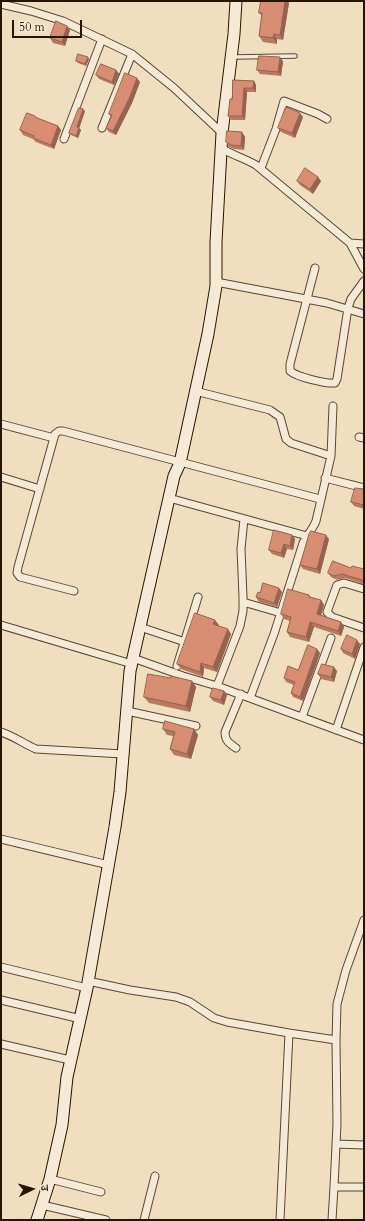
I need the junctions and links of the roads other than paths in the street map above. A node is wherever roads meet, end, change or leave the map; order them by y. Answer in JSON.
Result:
{"nodes":[{"id":1,"x":236,"y":1,"type":"edge"},
{"id":2,"x":1,"y":4,"type":"edge"},
{"id":3,"x":102,"y":39,"type":"junction"},
{"id":4,"x":132,"y":54,"type":"junction"},
{"id":5,"x":295,"y":56,"type":"dead end"},
{"id":6,"x":232,"y":57,"type":"junction"},
{"id":7,"x":327,"y":119,"type":"dead end"},
{"id":8,"x":102,"y":128,"type":"dead end"},
{"id":9,"x":222,"y":132,"type":"junction"},
{"id":10,"x":64,"y":139,"type":"dead end"},
{"id":11,"x":221,"y":148,"type":"junction"},
{"id":12,"x":260,"y":168,"type":"junction"},
{"id":13,"x":350,"y":243,"type":"junction"},
{"id":14,"x":364,"y":244,"type":"edge"},
{"id":15,"x":315,"y":268,"type":"dead end"},
{"id":16,"x":364,"y":269,"type":"edge"},
{"id":17,"x":364,"y":281,"type":"edge"},
{"id":18,"x":216,"y":282,"type":"junction"},
{"id":19,"x":307,"y":299,"type":"junction"},
{"id":20,"x":348,"y":308,"type":"junction"},
{"id":21,"x":364,"y":314,"type":"edge"},
{"id":22,"x":195,"y":391,"type":"junction"},
{"id":23,"x":333,"y":406,"type":"dead end"},
{"id":24,"x":1,"y":424,"type":"edge"},
{"id":25,"x":54,"y":438,"type":"junction"},
{"id":26,"x":331,"y":456,"type":"junction"},
{"id":27,"x":180,"y":463,"type":"junction"},
{"id":28,"x":1,"y":478,"type":"edge"},
{"id":29,"x":325,"y":478,"type":"junction"},
{"id":30,"x":364,"y":488,"type":"edge"},
{"id":31,"x":40,"y":489,"type":"junction"},
{"id":32,"x":169,"y":498,"type":"junction"},
{"id":33,"x":320,"y":499,"type":"junction"},
{"id":34,"x":244,"y":519,"type":"junction"},
{"id":35,"x":307,"y":536,"type":"junction"},
{"id":36,"x":364,"y":589,"type":"edge"},
{"id":37,"x":74,"y":591,"type":"dead end"},
{"id":38,"x":198,"y":597,"type":"dead end"},
{"id":39,"x":243,"y":602,"type":"junction"},
{"id":40,"x":281,"y":613,"type":"junction"},
{"id":41,"x":1,"y":625,"type":"edge"},
{"id":42,"x":140,"y":628,"type":"junction"},
{"id":43,"x":364,"y":628,"type":"edge"},
{"id":44,"x":331,"y":638,"type":"dead end"},
{"id":45,"x":185,"y":642,"type":"junction"},
{"id":46,"x":364,"y":647,"type":"edge"},
{"id":47,"x":133,"y":661,"type":"junction"},
{"id":48,"x":177,"y":666,"type":"edge"},
{"id":49,"x":217,"y":686,"type":"junction"},
{"id":50,"x":241,"y":694,"type":"junction"},
{"id":51,"x":250,"y":698,"type":"junction"},
{"id":52,"x":127,"y":711,"type":"junction"},
{"id":53,"x":302,"y":718,"type":"junction"},
{"id":54,"x":196,"y":726,"type":"dead end"},
{"id":55,"x":336,"y":730,"type":"junction"},
{"id":56,"x":1,"y":732,"type":"edge"},
{"id":57,"x":364,"y":740,"type":"edge"},
{"id":58,"x":236,"y":748,"type":"dead end"},
{"id":59,"x":123,"y":754,"type":"junction"},
{"id":60,"x":1,"y":839,"type":"edge"},
{"id":61,"x":109,"y":865,"type":"junction"},
{"id":62,"x":364,"y":920,"type":"edge"},
{"id":63,"x":1,"y":967,"type":"edge"},
{"id":64,"x":87,"y":984,"type":"junction"},
{"id":65,"x":1,"y":1000,"type":"edge"},
{"id":66,"x":81,"y":1019,"type":"junction"},
{"id":67,"x":289,"y":1033,"type":"junction"},
{"id":68,"x":336,"y":1040,"type":"junction"},
{"id":69,"x":1,"y":1044,"type":"edge"},
{"id":70,"x":70,"y":1060,"type":"junction"},
{"id":71,"x":336,"y":1144,"type":"junction"},
{"id":72,"x":364,"y":1145,"type":"edge"},
{"id":73,"x":154,"y":1176,"type":"dead end"},
{"id":74,"x":50,"y":1179,"type":"junction"},
{"id":75,"x":334,"y":1187,"type":"junction"},
{"id":76,"x":364,"y":1187,"type":"edge"},
{"id":77,"x":101,"y":1192,"type":"dead end"},
{"id":78,"x":42,"y":1205,"type":"junction"},
{"id":79,"x":37,"y":1220,"type":"edge"},
{"id":80,"x":106,"y":1220,"type":"edge"},
{"id":81,"x":144,"y":1220,"type":"edge"},
{"id":82,"x":280,"y":1220,"type":"edge"},
{"id":83,"x":332,"y":1220,"type":"edge"}],
"edges":[{"from":1,"to":6,"type":"street"},
{"from":2,"to":3,"type":"street"},
{"from":3,"to":4,"type":"street"},
{"from":3,"to":10,"type":"street"},
{"from":4,"to":8,"type":"street"},
{"from":4,"to":9,"type":"street"},
{"from":5,"to":6,"type":"lane"},
{"from":6,"to":9,"type":"street"},
{"from":7,"to":12,"type":"street"},
{"from":9,"to":11,"type":"street"},
{"from":11,"to":12,"type":"street"},
{"from":11,"to":18,"type":"street"},
{"from":12,"to":13,"type":"street"},
{"from":13,"to":14,"type":"street"},
{"from":13,"to":16,"type":"street"},
{"from":15,"to":19,"type":"street"},
{"from":17,"to":20,"type":"street"},
{"from":18,"to":19,"type":"street"},
{"from":18,"to":22,"type":"street"},
{"from":19,"to":20,"type":"street"},
{"from":19,"to":20,"type":"street"},
{"from":20,"to":21,"type":"street"},
{"from":22,"to":26,"type":"street"},
{"from":22,"to":27,"type":"street"},
{"from":23,"to":26,"type":"street"},
{"from":24,"to":25,"type":"street"},
{"from":25,"to":27,"type":"street"},
{"from":25,"to":31,"type":"street"},
{"from":26,"to":29,"type":"street"},
{"from":27,"to":32,"type":"street"},
{"from":27,"to":33,"type":"street"},
{"from":28,"to":31,"type":"street"},
{"from":29,"to":30,"type":"street"},
{"from":29,"to":33,"type":"street"},
{"from":31,"to":37,"type":"street"},
{"from":32,"to":34,"type":"street"},
{"from":32,"to":42,"type":"street"},
{"from":33,"to":35,"type":"street"},
{"from":34,"to":35,"type":"street"},
{"from":34,"to":39,"type":"street"},
{"from":35,"to":40,"type":"street"},
{"from":36,"to":43,"type":"street"},
{"from":38,"to":45,"type":"street"},
{"from":39,"to":40,"type":"street"},
{"from":39,"to":49,"type":"street"},
{"from":40,"to":51,"type":"street"},
{"from":41,"to":47,"type":"street"},
{"from":42,"to":45,"type":"street"},
{"from":42,"to":47,"type":"street"},
{"from":44,"to":53,"type":"street"},
{"from":45,"to":48,"type":"street"},
{"from":46,"to":55,"type":"street"},
{"from":47,"to":49,"type":"street"},
{"from":47,"to":52,"type":"street"},
{"from":49,"to":50,"type":"street"},
{"from":50,"to":51,"type":"street"},
{"from":50,"to":58,"type":"street"},
{"from":51,"to":53,"type":"street"},
{"from":52,"to":54,"type":"street"},
{"from":52,"to":59,"type":"street"},
{"from":53,"to":55,"type":"street"},
{"from":55,"to":57,"type":"street"},
{"from":56,"to":59,"type":"street"},
{"from":59,"to":61,"type":"street"},
{"from":60,"to":61,"type":"street"},
{"from":61,"to":64,"type":"street"},
{"from":62,"to":68,"type":"street"},
{"from":63,"to":64,"type":"street"},
{"from":64,"to":66,"type":"street"},
{"from":64,"to":67,"type":"street"},
{"from":65,"to":66,"type":"street"},
{"from":66,"to":70,"type":"street"},
{"from":67,"to":68,"type":"street"},
{"from":67,"to":82,"type":"street"},
{"from":68,"to":71,"type":"street"},
{"from":69,"to":70,"type":"street"},
{"from":70,"to":74,"type":"street"},
{"from":71,"to":72,"type":"street"},
{"from":71,"to":75,"type":"street"},
{"from":73,"to":81,"type":"street"},
{"from":74,"to":77,"type":"street"},
{"from":74,"to":78,"type":"street"},
{"from":75,"to":76,"type":"street"},
{"from":75,"to":83,"type":"street"},
{"from":78,"to":79,"type":"street"},
{"from":78,"to":80,"type":"street"}]}
